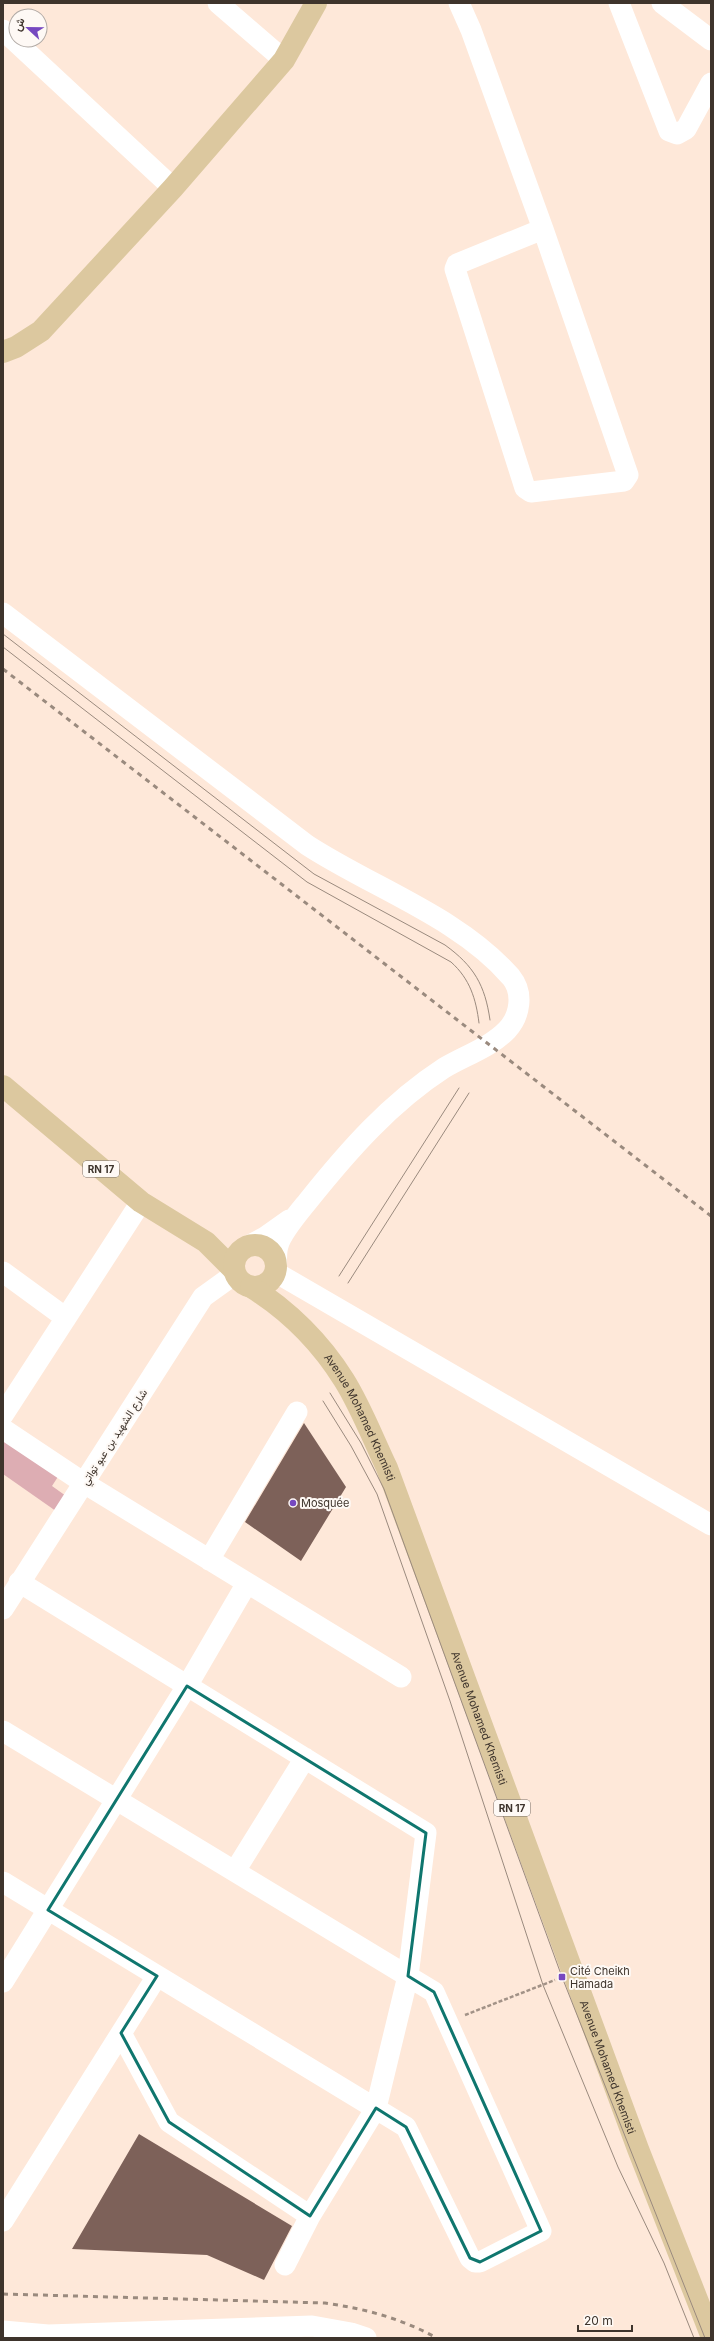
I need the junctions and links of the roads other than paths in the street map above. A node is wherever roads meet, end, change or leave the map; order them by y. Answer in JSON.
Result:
{"nodes":[{"id":1,"x":218,"y":3,"type":"edge"},
{"id":2,"x":316,"y":3,"type":"edge"},
{"id":3,"x":459,"y":3,"type":"edge"},
{"id":4,"x":619,"y":3,"type":"edge"},
{"id":5,"x":663,"y":4,"type":"edge"},
{"id":6,"x":3,"y":30,"type":"edge"},
{"id":7,"x":711,"y":40,"type":"edge"},
{"id":8,"x":284,"y":60,"type":"junction"},
{"id":9,"x":711,"y":83,"type":"edge"},
{"id":10,"x":173,"y":188,"type":"junction"},
{"id":11,"x":543,"y":229,"type":"junction"},
{"id":12,"x":3,"y":352,"type":"edge"},
{"id":13,"x":3,"y":613,"type":"edge"},
{"id":14,"x":4,"y":1087,"type":"edge"},
{"id":15,"x":141,"y":1202,"type":"junction"},
{"id":16,"x":298,"y":1214,"type":"junction"},
{"id":17,"x":206,"y":1242,"type":"junction"},
{"id":18,"x":245,"y":1247,"type":"junction"},
{"id":19,"x":3,"y":1272,"type":"edge"},
{"id":20,"x":275,"y":1272,"type":"junction"},
{"id":21,"x":240,"y":1277,"type":"junction"},
{"id":22,"x":275,"y":1304,"type":"junction"},
{"id":23,"x":66,"y":1318,"type":"junction"},
{"id":24,"x":297,"y":1412,"type":"dead end"},
{"id":25,"x":3,"y":1415,"type":"edge"},
{"id":26,"x":3,"y":1429,"type":"edge"},
{"id":27,"x":84,"y":1483,"type":"junction"},
{"id":28,"x":711,"y":1524,"type":"edge"},
{"id":29,"x":209,"y":1560,"type":"junction"},
{"id":30,"x":19,"y":1582,"type":"junction"},
{"id":31,"x":247,"y":1583,"type":"junction"},
{"id":32,"x":3,"y":1609,"type":"edge"},
{"id":33,"x":401,"y":1677,"type":"dead end"},
{"id":34,"x":187,"y":1686,"type":"junction"},
{"id":35,"x":3,"y":1731,"type":"edge"},
{"id":36,"x":305,"y":1758,"type":"junction"},
{"id":37,"x":117,"y":1800,"type":"junction"},
{"id":38,"x":234,"y":1871,"type":"junction"},
{"id":39,"x":3,"y":1882,"type":"edge"},
{"id":40,"x":48,"y":1910,"type":"junction"},
{"id":41,"x":157,"y":1976,"type":"junction"},
{"id":42,"x":408,"y":1976,"type":"junction"},
{"id":43,"x":3,"y":1982,"type":"edge"},
{"id":44,"x":121,"y":2033,"type":"junction"},
{"id":45,"x":376,"y":2108,"type":"junction"},
{"id":46,"x":310,"y":2216,"type":"junction"},
{"id":47,"x":3,"y":2222,"type":"edge"},
{"id":48,"x":286,"y":2265,"type":"dead end"},
{"id":49,"x":3,"y":2332,"type":"edge"},
{"id":50,"x":314,"y":2332,"type":"edge"},
{"id":51,"x":191,"y":2334,"type":"edge"},
{"id":52,"x":711,"y":2335,"type":"edge"},
{"id":53,"x":46,"y":2336,"type":"edge"},
{"id":54,"x":366,"y":2338,"type":"edge"}],
"edges":[{"from":1,"to":8,"type":"street"},
{"from":2,"to":8,"type":"main road"},
{"from":3,"to":11,"type":"street"},
{"from":4,"to":9,"type":"street"},
{"from":5,"to":7,"type":"street"},
{"from":6,"to":10,"type":"street"},
{"from":8,"to":10,"type":"main road"},
{"from":10,"to":12,"type":"main road"},
{"from":11,"to":11,"type":"street"},
{"from":13,"to":16,"type":"street"},
{"from":14,"to":15,"type":"main road","number":"RN 17"},
{"from":15,"to":17,"type":"main road","number":"RN 17"},
{"from":15,"to":23,"type":"street"},
{"from":16,"to":18,"type":"street"},
{"from":16,"to":20,"type":"street"},
{"from":17,"to":18,"type":"main road"},
{"from":17,"to":21,"type":"main road","name":"Avenue Mohamed Khemisti"},
{"from":18,"to":20,"type":"main road"},
{"from":18,"to":21,"type":"main road"},
{"from":19,"to":23,"type":"street"},
{"from":20,"to":21,"type":"main road"},
{"from":20,"to":22,"type":"main road"},
{"from":20,"to":28,"type":"street"},
{"from":21,"to":22,"type":"main road","name":"Avenue Mohamed Khemisti"},
{"from":21,"to":27,"type":"street","name":"شارع الشهيد بن عبو تواتي"},
{"from":22,"to":52,"type":"main road","name":"Avenue Mohamed Khemisti","number":"RN 17"},
{"from":23,"to":25,"type":"street"},
{"from":24,"to":29,"type":"street"},
{"from":26,"to":27,"type":"street"},
{"from":27,"to":29,"type":"street"},
{"from":27,"to":30,"type":"street","name":"شارع الشهيد بن عبو تواتي"},
{"from":29,"to":31,"type":"street"},
{"from":30,"to":32,"type":"street","name":"شارع الشهيد بن عبو تواتي"},
{"from":30,"to":34,"type":"street"},
{"from":31,"to":33,"type":"street"},
{"from":31,"to":34,"type":"street"},
{"from":34,"to":36,"type":"street"},
{"from":34,"to":37,"type":"street"},
{"from":35,"to":37,"type":"street"},
{"from":36,"to":38,"type":"street"},
{"from":36,"to":42,"type":"street"},
{"from":37,"to":38,"type":"street"},
{"from":37,"to":40,"type":"street"},
{"from":38,"to":42,"type":"street"},
{"from":39,"to":40,"type":"street"},
{"from":40,"to":41,"type":"street"},
{"from":40,"to":43,"type":"street"},
{"from":41,"to":44,"type":"street"},
{"from":41,"to":45,"type":"street"},
{"from":42,"to":45,"type":"street"},
{"from":42,"to":45,"type":"street"},
{"from":44,"to":46,"type":"street"},
{"from":44,"to":47,"type":"street"},
{"from":45,"to":46,"type":"street"},
{"from":46,"to":48,"type":"street"},
{"from":49,"to":53,"type":"street"},
{"from":50,"to":51,"type":"street"},
{"from":50,"to":54,"type":"street"},
{"from":51,"to":53,"type":"street"}]}
